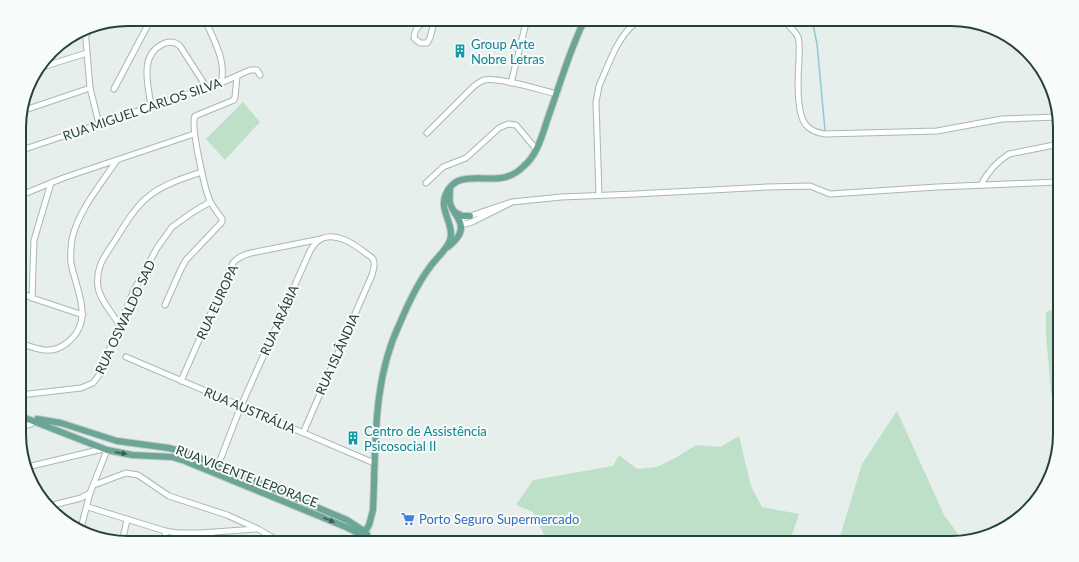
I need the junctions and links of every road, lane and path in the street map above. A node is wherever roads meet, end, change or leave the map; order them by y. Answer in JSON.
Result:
{"nodes":[{"id":1,"x":146,"y":26,"type":"edge"},
{"id":2,"x":208,"y":26,"type":"edge"},
{"id":3,"x":419,"y":26,"type":"edge"},
{"id":4,"x":433,"y":26,"type":"edge"},
{"id":5,"x":525,"y":26,"type":"edge"},
{"id":6,"x":582,"y":26,"type":"edge"},
{"id":7,"x":632,"y":26,"type":"edge"},
{"id":8,"x":789,"y":26,"type":"edge"},
{"id":9,"x":86,"y":36,"type":"edge"},
{"id":10,"x":87,"y":53,"type":"junction"},
{"id":11,"x":48,"y":65,"type":"edge"},
{"id":12,"x":260,"y":75,"type":"dead end"},
{"id":13,"x":237,"y":76,"type":"junction"},
{"id":14,"x":221,"y":83,"type":"junction"},
{"id":15,"x":511,"y":83,"type":"junction"},
{"id":16,"x":90,"y":88,"type":"junction"},
{"id":17,"x":207,"y":88,"type":"junction"},
{"id":18,"x":114,"y":90,"type":"dead end"},
{"id":19,"x":557,"y":94,"type":"junction"},
{"id":20,"x":151,"y":106,"type":"junction"},
{"id":21,"x":28,"y":109,"type":"edge"},
{"id":22,"x":1052,"y":117,"type":"edge"},
{"id":23,"x":99,"y":124,"type":"junction"},
{"id":24,"x":427,"y":133,"type":"dead end"},
{"id":25,"x":194,"y":134,"type":"junction"},
{"id":26,"x":1053,"y":145,"type":"edge"},
{"id":27,"x":26,"y":149,"type":"edge"},
{"id":28,"x":536,"y":149,"type":"junction"},
{"id":29,"x":117,"y":160,"type":"junction"},
{"id":30,"x":202,"y":172,"type":"junction"},
{"id":31,"x":1053,"y":182,"type":"edge"},
{"id":32,"x":51,"y":183,"type":"junction"},
{"id":33,"x":426,"y":183,"type":"dead end"},
{"id":34,"x":981,"y":185,"type":"junction"},
{"id":35,"x":450,"y":188,"type":"junction"},
{"id":36,"x":26,"y":193,"type":"edge"},
{"id":37,"x":599,"y":195,"type":"junction"},
{"id":38,"x":210,"y":202,"type":"junction"},
{"id":39,"x":512,"y":202,"type":"junction"},
{"id":40,"x":455,"y":212,"type":"junction"},
{"id":41,"x":470,"y":216,"type":"junction"},
{"id":42,"x":447,"y":218,"type":"junction"},
{"id":43,"x":460,"y":222,"type":"junction"},
{"id":44,"x":451,"y":235,"type":"junction"},
{"id":45,"x":322,"y":239,"type":"junction"},
{"id":46,"x":445,"y":249,"type":"junction"},
{"id":47,"x":26,"y":295,"type":"edge"},
{"id":48,"x":32,"y":298,"type":"junction"},
{"id":49,"x":165,"y":305,"type":"dead end"},
{"id":50,"x":82,"y":315,"type":"junction"},
{"id":51,"x":119,"y":324,"type":"junction"},
{"id":52,"x":26,"y":346,"type":"edge"},
{"id":53,"x":126,"y":358,"type":"dead end"},
{"id":54,"x":181,"y":381,"type":"junction"},
{"id":55,"x":26,"y":394,"type":"edge"},
{"id":56,"x":241,"y":406,"type":"junction"},
{"id":57,"x":26,"y":415,"type":"edge"},
{"id":58,"x":26,"y":418,"type":"edge"},
{"id":59,"x":35,"y":420,"type":"junction"},
{"id":60,"x":61,"y":423,"type":"junction"},
{"id":61,"x":26,"y":425,"type":"edge"},
{"id":62,"x":58,"y":431,"type":"junction"},
{"id":63,"x":303,"y":433,"type":"junction"},
{"id":64,"x":105,"y":449,"type":"junction"},
{"id":65,"x":374,"y":463,"type":"junction"},
{"id":66,"x":218,"y":465,"type":"junction"},
{"id":67,"x":31,"y":466,"type":"edge"},
{"id":68,"x":215,"y":474,"type":"junction"},
{"id":69,"x":94,"y":485,"type":"junction"},
{"id":70,"x":90,"y":494,"type":"junction"},
{"id":71,"x":54,"y":504,"type":"edge"},
{"id":72,"x":88,"y":507,"type":"junction"},
{"id":73,"x":126,"y":520,"type":"junction"},
{"id":74,"x":82,"y":525,"type":"edge"},
{"id":75,"x":258,"y":529,"type":"junction"},
{"id":76,"x":165,"y":531,"type":"junction"},
{"id":77,"x":208,"y":532,"type":"junction"},
{"id":78,"x":177,"y":533,"type":"junction"},
{"id":79,"x":364,"y":534,"type":"junction"},
{"id":80,"x":124,"y":535,"type":"edge"},
{"id":81,"x":165,"y":536,"type":"edge"},
{"id":82,"x":179,"y":536,"type":"edge"},
{"id":83,"x":213,"y":536,"type":"edge"},
{"id":84,"x":270,"y":536,"type":"edge"},
{"id":85,"x":367,"y":536,"type":"edge"}],
"edges":[{"from":1,"to":18,"type":"street"},
{"from":2,"to":14,"type":"street"},
{"from":3,"to":4,"type":"street"},
{"from":5,"to":15,"type":"street"},
{"from":6,"to":19,"type":"main road"},
{"from":7,"to":37,"type":"street"},
{"from":8,"to":22,"type":"street"},
{"from":9,"to":10,"type":"street"},
{"from":10,"to":11,"type":"street"},
{"from":10,"to":16,"type":"street"},
{"from":12,"to":13,"type":"street","name":"RUA MIGUEL CARLOS SILVA"},
{"from":13,"to":14,"type":"street","name":"RUA MIGUEL CARLOS SILVA"},
{"from":13,"to":25,"type":"street"},
{"from":14,"to":17,"type":"street","name":"RUA MIGUEL CARLOS SILVA"},
{"from":15,"to":19,"type":"street"},
{"from":15,"to":24,"type":"street"},
{"from":16,"to":21,"type":"street"},
{"from":16,"to":23,"type":"street"},
{"from":17,"to":20,"type":"street","name":"RUA MIGUEL CARLOS SILVA"},
{"from":17,"to":20,"type":"street"},
{"from":19,"to":28,"type":"main road"},
{"from":20,"to":23,"type":"street","name":"RUA MIGUEL CARLOS SILVA"},
{"from":23,"to":27,"type":"street","name":"RUA MIGUEL CARLOS SILVA"},
{"from":25,"to":29,"type":"street"},
{"from":25,"to":30,"type":"street"},
{"from":26,"to":34,"type":"street"},
{"from":28,"to":33,"type":"street"},
{"from":28,"to":35,"type":"main road"},
{"from":29,"to":32,"type":"street"},
{"from":29,"to":50,"type":"street"},
{"from":30,"to":38,"type":"street"},
{"from":30,"to":51,"type":"street"},
{"from":31,"to":34,"type":"street"},
{"from":32,"to":36,"type":"street"},
{"from":32,"to":48,"type":"street"},
{"from":34,"to":37,"type":"street"},
{"from":35,"to":40,"type":"main road"},
{"from":35,"to":42,"type":"main road"},
{"from":37,"to":39,"type":"street"},
{"from":38,"to":49,"type":"street"},
{"from":38,"to":51,"type":"street","name":"RUA OSWALDO SAD"},
{"from":39,"to":41,"type":"street"},
{"from":39,"to":43,"type":"street"},
{"from":40,"to":41,"type":"main road"},
{"from":40,"to":43,"type":"main road"},
{"from":41,"to":43,"type":"street"},
{"from":42,"to":43,"type":"main road"},
{"from":42,"to":44,"type":"main road"},
{"from":43,"to":44,"type":"main road"},
{"from":43,"to":46,"type":"main road"},
{"from":44,"to":46,"type":"main road"},
{"from":45,"to":54,"type":"street","name":"RUA EUROPA"},
{"from":45,"to":56,"type":"street","name":"RUA ARÁBIA"},
{"from":45,"to":63,"type":"street","name":"RUA ISLÂNDIA"},
{"from":46,"to":65,"type":"main road"},
{"from":47,"to":48,"type":"street"},
{"from":48,"to":50,"type":"street"},
{"from":50,"to":52,"type":"street"},
{"from":51,"to":55,"type":"street","name":"RUA OSWALDO SAD"},
{"from":53,"to":54,"type":"street","name":"RUA AUSTRÁLIA"},
{"from":54,"to":56,"type":"street","name":"RUA AUSTRÁLIA"},
{"from":56,"to":63,"type":"street","name":"RUA AUSTRÁLIA"},
{"from":56,"to":66,"type":"street","name":"RUA ARÁBIA"},
{"from":57,"to":59,"type":"main road"},
{"from":58,"to":59,"type":"main road","name":"RUA VICENTE LEPORACE"},
{"from":59,"to":60,"type":"main road"},
{"from":59,"to":61,"type":"street"},
{"from":59,"to":62,"type":"main road","name":"RUA VICENTE LEPORACE"},
{"from":60,"to":62,"type":"main road"},
{"from":60,"to":66,"type":"main road"},
{"from":62,"to":64,"type":"main road","name":"RUA VICENTE LEPORACE"},
{"from":63,"to":65,"type":"street","name":"RUA AUSTRÁLIA"},
{"from":64,"to":67,"type":"street"},
{"from":64,"to":68,"type":"main road","name":"RUA VICENTE LEPORACE","one_way":true},
{"from":64,"to":69,"type":"street"},
{"from":65,"to":79,"type":"main road"},
{"from":66,"to":68,"type":"street","name":"RUA ARÁBIA"},
{"from":66,"to":79,"type":"main road"},
{"from":68,"to":79,"type":"main road","name":"RUA VICENTE LEPORACE","one_way":true},
{"from":69,"to":70,"type":"street"},
{"from":69,"to":75,"type":"street"},
{"from":70,"to":71,"type":"street"},
{"from":70,"to":72,"type":"street"},
{"from":72,"to":73,"type":"street"},
{"from":72,"to":74,"type":"street"},
{"from":73,"to":76,"type":"street"},
{"from":73,"to":80,"type":"street"},
{"from":75,"to":77,"type":"street"},
{"from":75,"to":84,"type":"street"},
{"from":76,"to":78,"type":"street"},
{"from":76,"to":81,"type":"street"},
{"from":77,"to":78,"type":"street"},
{"from":77,"to":83,"type":"street"},
{"from":78,"to":82,"type":"street"},
{"from":79,"to":85,"type":"main road","name":"RUA VICENTE LEPORACE"}]}
